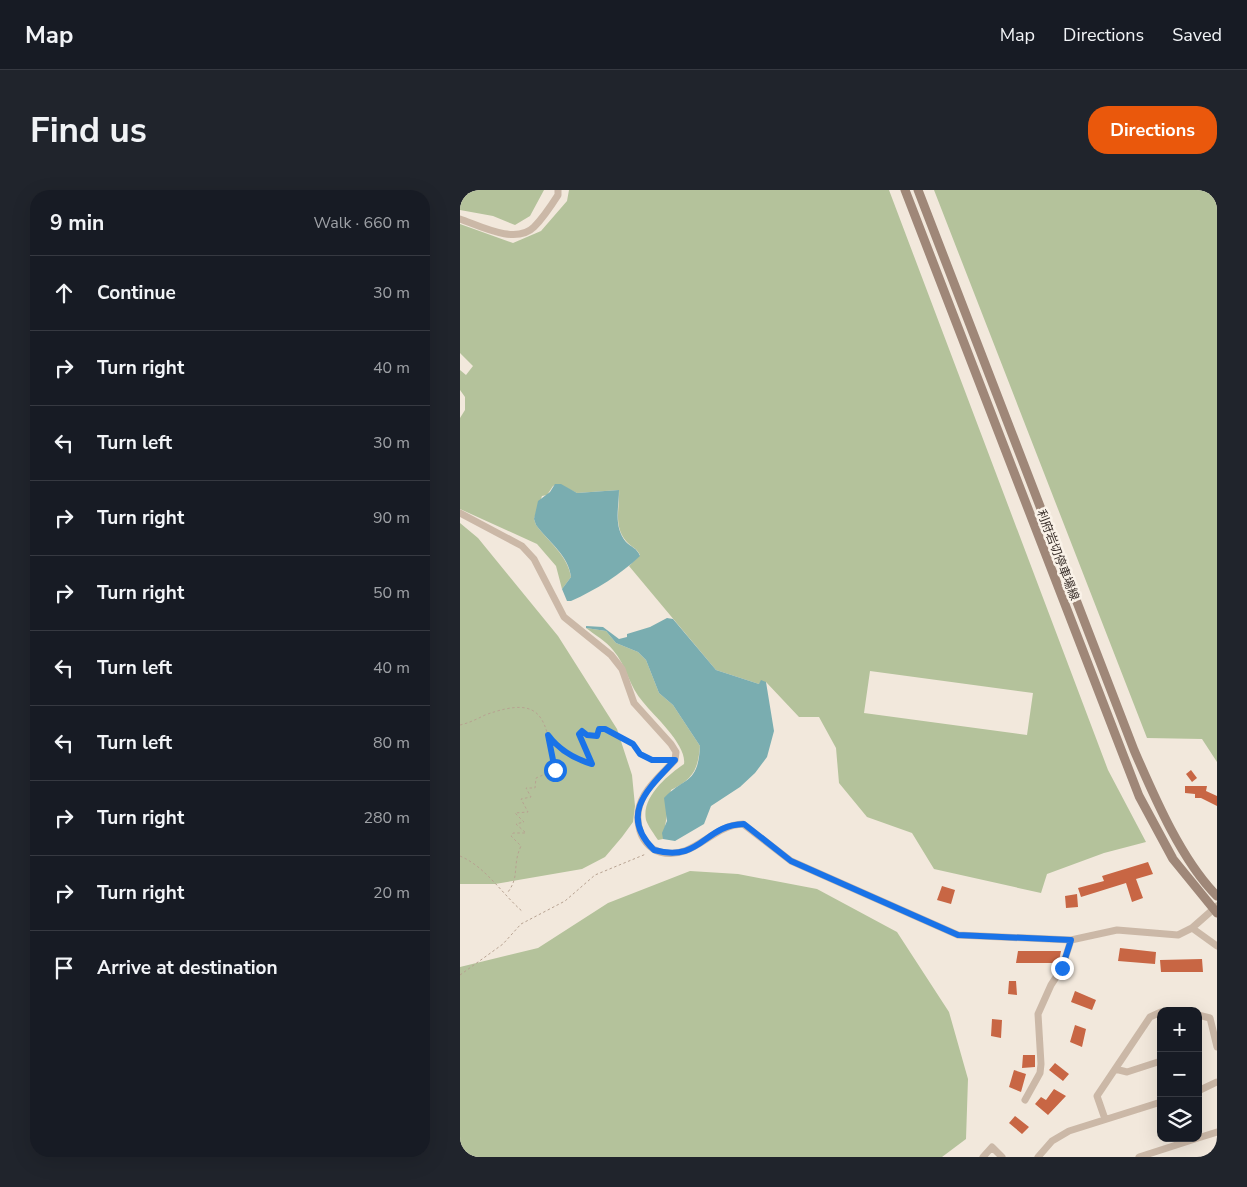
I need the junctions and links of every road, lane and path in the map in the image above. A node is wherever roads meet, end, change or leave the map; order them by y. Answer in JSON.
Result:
{"nodes":[{"id":1,"x":558,"y":190,"type":"edge"},
{"id":2,"x":905,"y":190,"type":"edge"},
{"id":3,"x":918,"y":190,"type":"edge"},
{"id":4,"x":460,"y":219,"type":"edge"},
{"id":5,"x":460,"y":513,"type":"edge"},
{"id":6,"x":460,"y":725,"type":"edge"},
{"id":7,"x":548,"y":735,"type":"junction"},
{"id":8,"x":675,"y":760,"type":"junction"},
{"id":9,"x":654,"y":850,"type":"junction"},
{"id":10,"x":460,"y":856,"type":"edge"},
{"id":11,"x":508,"y":892,"type":"dead end"},
{"id":12,"x":1217,"y":896,"type":"edge"},
{"id":13,"x":1216,"y":909,"type":"edge"},
{"id":14,"x":523,"y":912,"type":"dead end"},
{"id":15,"x":1192,"y":928,"type":"junction"},
{"id":16,"x":1071,"y":940,"type":"junction"},
{"id":17,"x":1217,"y":946,"type":"edge"},
{"id":18,"x":460,"y":975,"type":"edge"},
{"id":19,"x":1157,"y":1014,"type":"edge"},
{"id":20,"x":1202,"y":1016,"type":"edge"},
{"id":21,"x":1217,"y":1047,"type":"edge"},
{"id":22,"x":1157,"y":1062,"type":"edge"},
{"id":23,"x":1115,"y":1069,"type":"junction"},
{"id":24,"x":1217,"y":1082,"type":"edge"},
{"id":25,"x":1202,"y":1089,"type":"edge"},
{"id":26,"x":1025,"y":1100,"type":"dead end"},
{"id":27,"x":1157,"y":1103,"type":"edge"},
{"id":28,"x":1105,"y":1119,"type":"junction"},
{"id":29,"x":1217,"y":1132,"type":"edge"},
{"id":30,"x":1202,"y":1137,"type":"edge"},
{"id":31,"x":1186,"y":1142,"type":"edge"},
{"id":32,"x":983,"y":1157,"type":"edge"},
{"id":33,"x":1002,"y":1157,"type":"edge"},
{"id":34,"x":1038,"y":1157,"type":"edge"},
{"id":35,"x":1139,"y":1157,"type":"edge"}],
"edges":[{"from":1,"to":4,"type":"street"},
{"from":2,"to":13,"type":"main road","name":"利府岩切停車場線"},
{"from":3,"to":12,"type":"main road","name":"利府岩切停車場線"},
{"from":5,"to":8,"type":"street"},
{"from":6,"to":7,"type":"path"},
{"from":7,"to":8,"type":"path"},
{"from":7,"to":11,"type":"path"},
{"from":8,"to":9,"type":"street"},
{"from":9,"to":16,"type":"street"},
{"from":9,"to":18,"type":"path"},
{"from":10,"to":14,"type":"path"},
{"from":13,"to":15,"type":"street"},
{"from":15,"to":16,"type":"street"},
{"from":15,"to":17,"type":"street"},
{"from":16,"to":26,"type":"street"},
{"from":19,"to":23,"type":"street"},
{"from":20,"to":21,"type":"street"},
{"from":22,"to":23,"type":"street"},
{"from":23,"to":28,"type":"street"},
{"from":24,"to":25,"type":"street"},
{"from":27,"to":28,"type":"street"},
{"from":28,"to":34,"type":"street"},
{"from":29,"to":30,"type":"street"},
{"from":31,"to":35,"type":"street"},
{"from":32,"to":33,"type":"street"}]}
